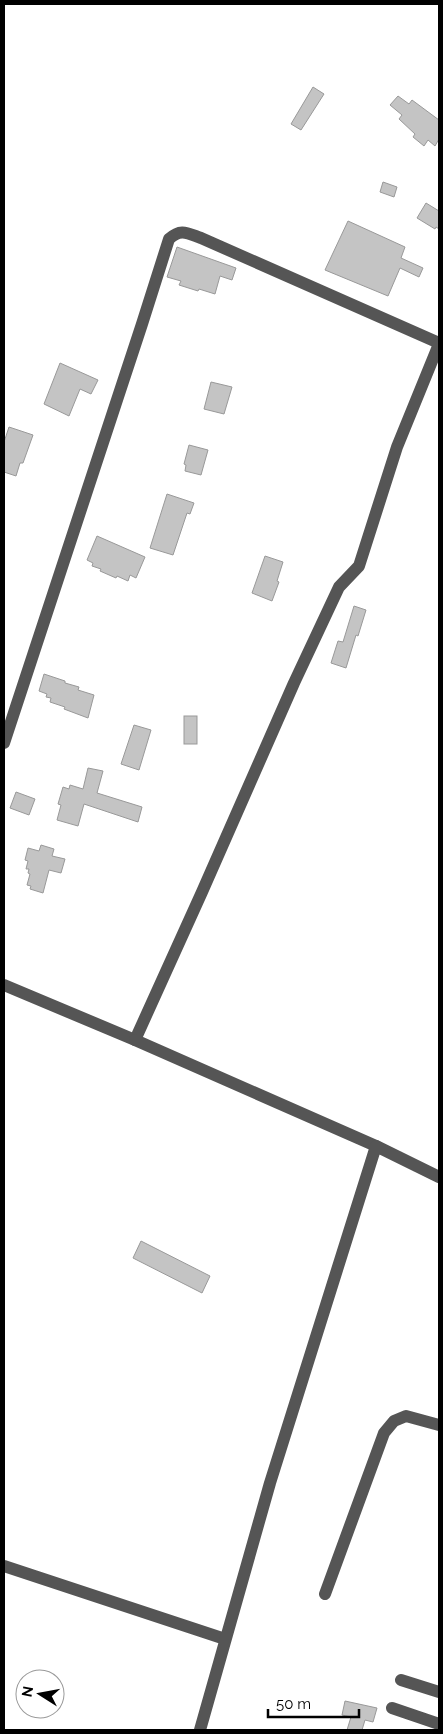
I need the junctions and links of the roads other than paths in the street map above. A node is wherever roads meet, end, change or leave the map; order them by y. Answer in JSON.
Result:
{"nodes":[{"id":1,"x":439,"y":344,"type":"edge"},
{"id":2,"x":4,"y":743,"type":"edge"},
{"id":3,"x":4,"y":985,"type":"edge"},
{"id":4,"x":135,"y":1040,"type":"junction"},
{"id":5,"x":376,"y":1146,"type":"junction"},
{"id":6,"x":439,"y":1177,"type":"edge"},
{"id":7,"x":439,"y":1425,"type":"edge"},
{"id":8,"x":4,"y":1566,"type":"edge"},
{"id":9,"x":325,"y":1594,"type":"dead end"},
{"id":10,"x":225,"y":1639,"type":"junction"},
{"id":11,"x":401,"y":1680,"type":"dead end"},
{"id":12,"x":439,"y":1692,"type":"edge"},
{"id":13,"x":392,"y":1708,"type":"dead end"},
{"id":14,"x":439,"y":1724,"type":"edge"},
{"id":15,"x":200,"y":1730,"type":"edge"}],
"edges":[{"from":1,"to":2,"type":"street"},
{"from":1,"to":4,"type":"street"},
{"from":3,"to":4,"type":"street"},
{"from":4,"to":5,"type":"street"},
{"from":5,"to":6,"type":"street"},
{"from":5,"to":10,"type":"street"},
{"from":7,"to":9,"type":"street"},
{"from":8,"to":10,"type":"street"},
{"from":10,"to":15,"type":"street"},
{"from":11,"to":12,"type":"street"},
{"from":13,"to":14,"type":"street"}]}
